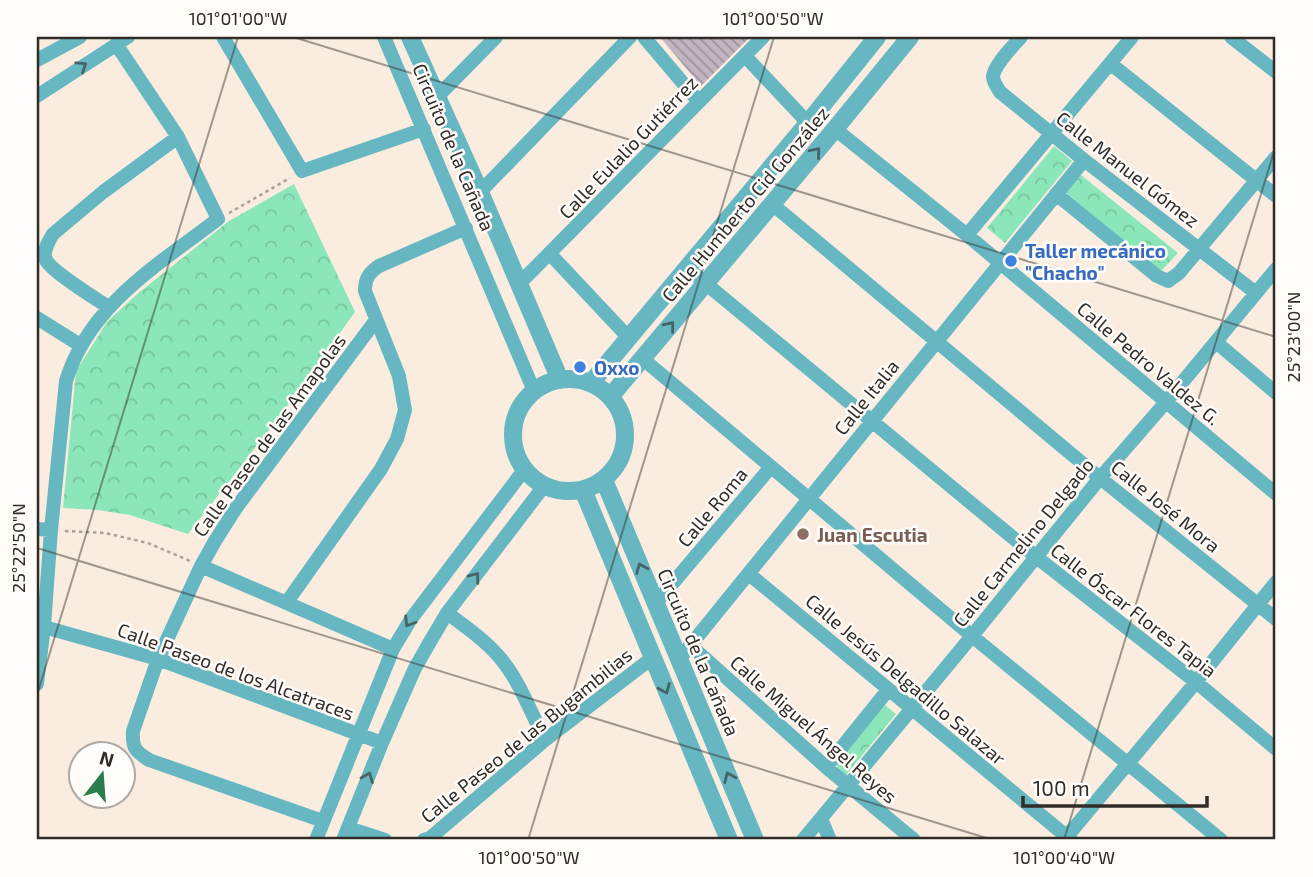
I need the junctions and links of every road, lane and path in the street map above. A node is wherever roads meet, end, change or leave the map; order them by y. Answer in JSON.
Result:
{"nodes":[{"id":1,"x":80,"y":37,"type":"edge"},
{"id":2,"x":223,"y":37,"type":"edge"},
{"id":3,"x":384,"y":37,"type":"edge"},
{"id":4,"x":410,"y":37,"type":"edge"},
{"id":5,"x":496,"y":37,"type":"edge"},
{"id":6,"x":630,"y":37,"type":"edge"},
{"id":7,"x":644,"y":37,"type":"edge"},
{"id":8,"x":763,"y":37,"type":"edge"},
{"id":9,"x":909,"y":37,"type":"edge"},
{"id":10,"x":1021,"y":37,"type":"edge"},
{"id":11,"x":1132,"y":37,"type":"edge"},
{"id":12,"x":1231,"y":37,"type":"edge"},
{"id":13,"x":122,"y":40,"type":"edge"},
{"id":14,"x":872,"y":43,"type":"edge"},
{"id":15,"x":745,"y":56,"type":"junction"},
{"id":16,"x":37,"y":60,"type":"edge"},
{"id":17,"x":1111,"y":64,"type":"junction"},
{"id":18,"x":885,"y":67,"type":"junction"},
{"id":19,"x":1276,"y":72,"type":"edge"},
{"id":20,"x":37,"y":96,"type":"edge"},
{"id":21,"x":437,"y":97,"type":"junction"},
{"id":22,"x":699,"y":102,"type":"junction"},
{"id":23,"x":808,"y":123,"type":"junction"},
{"id":24,"x":424,"y":129,"type":"junction"},
{"id":25,"x":835,"y":129,"type":"junction"},
{"id":26,"x":1051,"y":134,"type":"junction"},
{"id":27,"x":178,"y":137,"type":"junction"},
{"id":28,"x":1276,"y":157,"type":"edge"},
{"id":29,"x":1084,"y":160,"type":"junction"},
{"id":30,"x":302,"y":171,"type":"junction"},
{"id":31,"x":1257,"y":180,"type":"junction"},
{"id":32,"x":480,"y":192,"type":"junction"},
{"id":33,"x":1056,"y":194,"type":"junction"},
{"id":34,"x":1276,"y":196,"type":"edge"},
{"id":35,"x":772,"y":204,"type":"junction"},
{"id":36,"x":218,"y":219,"type":"junction"},
{"id":37,"x":466,"y":228,"type":"junction"},
{"id":38,"x":967,"y":235,"type":"junction"},
{"id":39,"x":1199,"y":250,"type":"junction"},
{"id":40,"x":550,"y":254,"type":"junction"},
{"id":41,"x":1000,"y":263,"type":"junction"},
{"id":42,"x":687,"y":268,"type":"junction"},
{"id":43,"x":1276,"y":270,"type":"edge"},
{"id":44,"x":705,"y":283,"type":"junction"},
{"id":45,"x":519,"y":284,"type":"junction"},
{"id":46,"x":1266,"y":289,"type":"edge"},
{"id":47,"x":108,"y":307,"type":"junction"},
{"id":48,"x":37,"y":318,"type":"edge"},
{"id":49,"x":376,"y":320,"type":"junction"},
{"id":50,"x":629,"y":338,"type":"junction"},
{"id":51,"x":936,"y":342,"type":"junction"},
{"id":52,"x":1216,"y":342,"type":"junction"},
{"id":53,"x":80,"y":345,"type":"junction"},
{"id":54,"x":643,"y":359,"type":"junction"},
{"id":55,"x":560,"y":380,"type":"junction"},
{"id":56,"x":591,"y":383,"type":"junction"},
{"id":57,"x":534,"y":391,"type":"junction"},
{"id":58,"x":1276,"y":393,"type":"edge"},
{"id":59,"x":610,"y":397,"type":"junction"},
{"id":60,"x":1166,"y":402,"type":"junction"},
{"id":61,"x":872,"y":420,"type":"junction"},
{"id":62,"x":770,"y":467,"type":"junction"},
{"id":63,"x":524,"y":470,"type":"junction"},
{"id":64,"x":1100,"y":478,"type":"junction"},
{"id":65,"x":604,"y":480,"type":"junction"},
{"id":66,"x":544,"y":486,"type":"junction"},
{"id":67,"x":583,"y":490,"type":"junction"},
{"id":68,"x":1276,"y":494,"type":"edge"},
{"id":69,"x":808,"y":499,"type":"junction"},
{"id":70,"x":44,"y":529,"type":"edge"},
{"id":71,"x":1035,"y":556,"type":"junction"},
{"id":72,"x":201,"y":566,"type":"junction"},
{"id":73,"x":749,"y":573,"type":"junction"},
{"id":74,"x":1276,"y":582,"type":"edge"},
{"id":75,"x":287,"y":602,"type":"junction"},
{"id":76,"x":656,"y":603,"type":"junction"},
{"id":77,"x":1259,"y":604,"type":"junction"},
{"id":78,"x":447,"y":613,"type":"junction"},
{"id":79,"x":1276,"y":619,"type":"edge"},
{"id":80,"x":40,"y":626,"type":"edge"},
{"id":81,"x":972,"y":636,"type":"junction"},
{"id":82,"x":393,"y":649,"type":"junction"},
{"id":83,"x":685,"y":652,"type":"junction"},
{"id":84,"x":652,"y":658,"type":"junction"},
{"id":85,"x":158,"y":659,"type":"junction"},
{"id":86,"x":1196,"y":682,"type":"junction"},
{"id":87,"x":37,"y":684,"type":"edge"},
{"id":88,"x":888,"y":690,"type":"junction"},
{"id":89,"x":912,"y":708,"type":"junction"},
{"id":90,"x":358,"y":735,"type":"junction"},
{"id":91,"x":545,"y":740,"type":"junction"},
{"id":92,"x":382,"y":743,"type":"junction"},
{"id":93,"x":1276,"y":749,"type":"edge"},
{"id":94,"x":1129,"y":763,"type":"junction"},
{"id":95,"x":826,"y":767,"type":"junction"},
{"id":96,"x":848,"y":785,"type":"junction"},
{"id":97,"x":821,"y":819,"type":"junction"},
{"id":98,"x":323,"y":821,"type":"junction"},
{"id":99,"x":345,"y":834,"type":"edge"},
{"id":100,"x":1067,"y":839,"type":"edge"},
{"id":101,"x":316,"y":840,"type":"edge"},
{"id":102,"x":385,"y":840,"type":"edge"},
{"id":103,"x":424,"y":840,"type":"edge"},
{"id":104,"x":729,"y":840,"type":"edge"},
{"id":105,"x":755,"y":840,"type":"edge"},
{"id":106,"x":803,"y":840,"type":"edge"},
{"id":107,"x":830,"y":840,"type":"edge"},
{"id":108,"x":915,"y":840,"type":"edge"},
{"id":109,"x":1222,"y":840,"type":"edge"}],
"edges":[{"from":1,"to":16,"type":"street"},
{"from":2,"to":30,"type":"street"},
{"from":3,"to":24,"type":"street","name":"Circuito de la Cañada"},
{"from":4,"to":21,"type":"street","name":"Circuito de la Cañada"},
{"from":5,"to":21,"type":"street"},
{"from":6,"to":32,"type":"street"},
{"from":7,"to":22,"type":"street"},
{"from":8,"to":15,"type":"street","name":"Calle Eulalio Gutiérrez"},
{"from":9,"to":18,"type":"street","name":"Calle Humberto Cid González"},
{"from":10,"to":26,"type":"street","name":"Calle Manuel Gómez"},
{"from":11,"to":17,"type":"street"},
{"from":12,"to":19,"type":"street"},
{"from":20,"to":13,"type":"street","one_way":true},
{"from":13,"to":27,"type":"street"},
{"from":14,"to":18,"type":"street"},
{"from":14,"to":23,"type":"street","name":"Calle Humberto Cid González"},
{"from":15,"to":22,"type":"street","name":"Calle Eulalio Gutiérrez"},
{"from":15,"to":23,"type":"street"},
{"from":17,"to":26,"type":"street"},
{"from":17,"to":31,"type":"street"},
{"from":18,"to":25,"type":"street","name":"Calle Humberto Cid González"},
{"from":21,"to":32,"type":"street","name":"Circuito de la Cañada"},
{"from":22,"to":40,"type":"street","name":"Calle Eulalio Gutiérrez"},
{"from":23,"to":42,"type":"street","name":"Calle Humberto Cid González"},
{"from":24,"to":30,"type":"street"},
{"from":24,"to":37,"type":"street","name":"Circuito de la Cañada"},
{"from":35,"to":25,"type":"street","name":"Calle Humberto Cid González","one_way":true},
{"from":25,"to":38,"type":"street","name":"Calle Pedro Valdez G."},
{"from":26,"to":29,"type":"street","name":"Calle Manuel Gómez"},
{"from":26,"to":38,"type":"street"},
{"from":27,"to":36,"type":"street"},
{"from":27,"to":47,"type":"street"},
{"from":28,"to":31,"type":"street"},
{"from":29,"to":33,"type":"street","name":"Calle Italia"},
{"from":29,"to":39,"type":"street","name":"Calle Manuel Gómez"},
{"from":30,"to":36,"type":"path"},
{"from":31,"to":34,"type":"street"},
{"from":31,"to":39,"type":"street"},
{"from":32,"to":45,"type":"street","name":"Circuito de la Cañada"},
{"from":33,"to":39,"type":"street"},
{"from":33,"to":41,"type":"street","name":"Calle Italia"},
{"from":35,"to":44,"type":"street","name":"Calle Humberto Cid González"},
{"from":35,"to":51,"type":"street","name":"Calle José Mora"},
{"from":36,"to":47,"type":"street"},
{"from":37,"to":49,"type":"street"},
{"from":37,"to":57,"type":"street","name":"Circuito de la Cañada"},
{"from":38,"to":41,"type":"street","name":"Calle Pedro Valdez G."},
{"from":39,"to":46,"type":"street","name":"Calle Manuel Gómez"},
{"from":40,"to":45,"type":"street","name":"Calle Eulalio Gutiérrez"},
{"from":40,"to":50,"type":"street"},
{"from":41,"to":51,"type":"street","name":"Calle Italia"},
{"from":41,"to":60,"type":"street","name":"Calle Pedro Valdez G."},
{"from":42,"to":44,"type":"street","name":"Calle Óscar Flores Tapia"},
{"from":42,"to":50,"type":"street","name":"Calle Humberto Cid González"},
{"from":43,"to":46,"type":"street","name":"Calle Carmelino Delgado"},
{"from":54,"to":44,"type":"street","name":"Calle Humberto Cid González","one_way":true},
{"from":44,"to":61,"type":"street","name":"Calle Óscar Flores Tapia"},
{"from":45,"to":55,"type":"street","name":"Circuito de la Cañada"},
{"from":46,"to":52,"type":"street","name":"Calle Carmelino Delgado"},
{"from":47,"to":53,"type":"street"},
{"from":48,"to":53,"type":"street"},
{"from":49,"to":72,"type":"street","name":"Calle Paseo de las Amapolas"},
{"from":49,"to":75,"type":"street"},
{"from":50,"to":56,"type":"street","name":"Calle Humberto Cid González"},
{"from":51,"to":61,"type":"street","name":"Calle Italia"},
{"from":51,"to":64,"type":"street","name":"Calle José Mora"},
{"from":52,"to":58,"type":"street"},
{"from":52,"to":60,"type":"street","name":"Calle Carmelino Delgado"},
{"from":53,"to":70,"type":"street"},
{"from":54,"to":59,"type":"street","name":"Calle Humberto Cid González"},
{"from":54,"to":62,"type":"street"},
{"from":55,"to":56,"type":"street"},
{"from":55,"to":57,"type":"street"},
{"from":56,"to":59,"type":"street"},
{"from":57,"to":63,"type":"street"},
{"from":59,"to":65,"type":"street"},
{"from":60,"to":64,"type":"street","name":"Calle Carmelino Delgado"},
{"from":60,"to":68,"type":"street","name":"Calle Pedro Valdez G."},
{"from":61,"to":69,"type":"street","name":"Calle Italia"},
{"from":61,"to":71,"type":"street","name":"Calle Óscar Flores Tapia"},
{"from":62,"to":69,"type":"street"},
{"from":62,"to":76,"type":"street","name":"Calle Roma"},
{"from":63,"to":66,"type":"street"},
{"from":63,"to":82,"type":"street","one_way":true},
{"from":64,"to":71,"type":"street","name":"Calle Carmelino Delgado"},
{"from":64,"to":77,"type":"street","name":"Calle José Mora"},
{"from":65,"to":67,"type":"street"},
{"from":76,"to":65,"type":"street","name":"Circuito de la Cañada","one_way":true},
{"from":66,"to":67,"type":"street"},
{"from":78,"to":66,"type":"street","one_way":true},
{"from":67,"to":84,"type":"street"},
{"from":69,"to":73,"type":"street","name":"Calle Italia"},
{"from":69,"to":81,"type":"street"},
{"from":70,"to":72,"type":"path"},
{"from":70,"to":80,"type":"street"},
{"from":71,"to":81,"type":"street","name":"Calle Carmelino Delgado"},
{"from":71,"to":86,"type":"street","name":"Calle Óscar Flores Tapia"},
{"from":72,"to":75,"type":"street"},
{"from":72,"to":85,"type":"street","name":"Calle Paseo de las Amapolas"},
{"from":73,"to":83,"type":"street","name":"Calle Italia"},
{"from":73,"to":88,"type":"street","name":"Calle Jesús Delgadillo Salazar"},
{"from":74,"to":77,"type":"street"},
{"from":75,"to":82,"type":"street"},
{"from":76,"to":83,"type":"street","name":"Circuito de la Cañada"},
{"from":77,"to":79,"type":"street","name":"Calle José Mora"},
{"from":77,"to":86,"type":"street"},
{"from":78,"to":91,"type":"street"},
{"from":78,"to":92,"type":"street"},
{"from":80,"to":85,"type":"street","name":"Calle Paseo de los Alcatraces"},
{"from":80,"to":87,"type":"street"},
{"from":81,"to":89,"type":"street","name":"Calle Carmelino Delgado"},
{"from":81,"to":94,"type":"street"},
{"from":82,"to":90,"type":"street"},
{"from":83,"to":95,"type":"street","name":"Calle Miguel Ángel Reyes"},
{"from":105,"to":83,"type":"street","name":"Circuito de la Cañada","one_way":true},
{"from":84,"to":91,"type":"street","name":"Calle Paseo de las Bugambilias"},
{"from":84,"to":104,"type":"street","one_way":true},
{"from":85,"to":90,"type":"street","name":"Calle Paseo de los Alcatraces"},
{"from":85,"to":98,"type":"street","name":"Calle Paseo de las Amapolas"},
{"from":86,"to":93,"type":"street","name":"Calle Óscar Flores Tapia"},
{"from":86,"to":94,"type":"street"},
{"from":88,"to":89,"type":"street","name":"Calle Jesús Delgadillo Salazar"},
{"from":88,"to":95,"type":"street"},
{"from":89,"to":96,"type":"street","name":"Calle Carmelino Delgado"},
{"from":89,"to":100,"type":"street","name":"Calle Jesús Delgadillo Salazar"},
{"from":90,"to":92,"type":"street","name":"Calle Paseo de los Alcatraces"},
{"from":90,"to":98,"type":"street"},
{"from":91,"to":103,"type":"street","name":"Calle Paseo de las Bugambilias"},
{"from":99,"to":92,"type":"street","one_way":true},
{"from":94,"to":100,"type":"street"},
{"from":94,"to":109,"type":"street"},
{"from":95,"to":96,"type":"street","name":"Calle Miguel Ángel Reyes"},
{"from":96,"to":97,"type":"street","name":"Calle Carmelino Delgado"},
{"from":96,"to":108,"type":"street","name":"Calle Miguel Ángel Reyes"},
{"from":97,"to":106,"type":"street","name":"Calle Carmelino Delgado"},
{"from":97,"to":107,"type":"street"},
{"from":98,"to":101,"type":"street"},
{"from":99,"to":102,"type":"street"}]}
